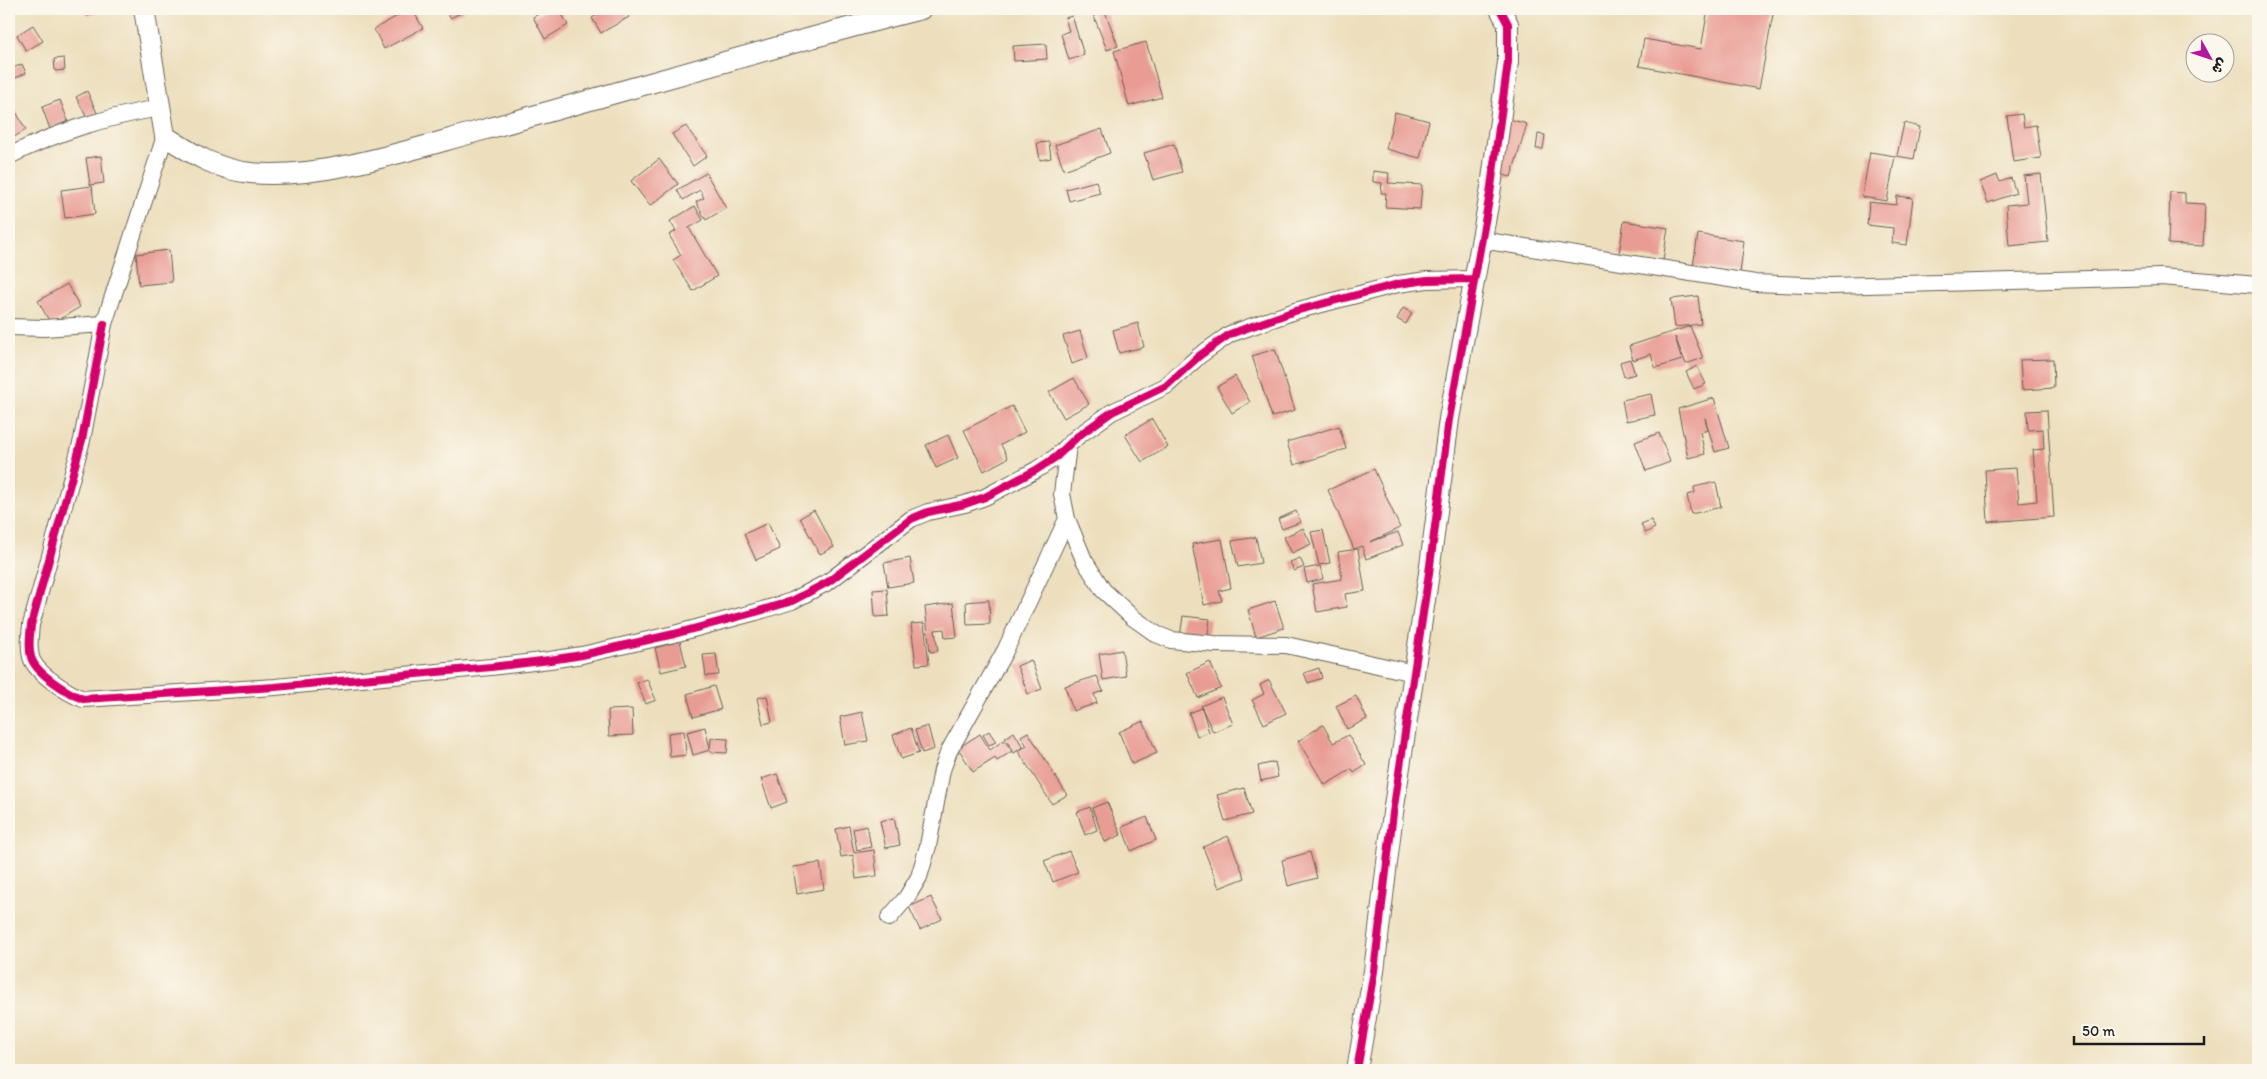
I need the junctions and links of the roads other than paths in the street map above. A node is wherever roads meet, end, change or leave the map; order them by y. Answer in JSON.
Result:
{"nodes":[{"id":1,"x":144,"y":9,"type":"edge"},
{"id":2,"x":921,"y":9,"type":"edge"},
{"id":3,"x":1507,"y":14,"type":"edge"},
{"id":4,"x":159,"y":108,"type":"junction"},
{"id":5,"x":165,"y":136,"type":"junction"},
{"id":6,"x":9,"y":156,"type":"edge"},
{"id":7,"x":1481,"y":240,"type":"junction"},
{"id":8,"x":1473,"y":278,"type":"junction"},
{"id":9,"x":2258,"y":285,"type":"edge"},
{"id":10,"x":104,"y":324,"type":"junction"},
{"id":11,"x":9,"y":327,"type":"edge"},
{"id":12,"x":1068,"y":445,"type":"junction"},
{"id":13,"x":1067,"y":518,"type":"junction"},
{"id":14,"x":1414,"y":673,"type":"junction"},
{"id":15,"x":889,"y":918,"type":"dead end"},
{"id":16,"x":1356,"y":1070,"type":"edge"}],
"edges":[{"from":1,"to":4,"type":"street"},
{"from":2,"to":5,"type":"street"},
{"from":3,"to":7,"type":"street"},
{"from":4,"to":5,"type":"street"},
{"from":4,"to":6,"type":"street"},
{"from":5,"to":10,"type":"street"},
{"from":7,"to":8,"type":"street"},
{"from":7,"to":9,"type":"street"},
{"from":8,"to":12,"type":"street"},
{"from":8,"to":14,"type":"street"},
{"from":10,"to":11,"type":"street"},
{"from":10,"to":12,"type":"street"},
{"from":12,"to":13,"type":"street"},
{"from":13,"to":14,"type":"street"},
{"from":13,"to":15,"type":"street"},
{"from":14,"to":16,"type":"street"}]}
